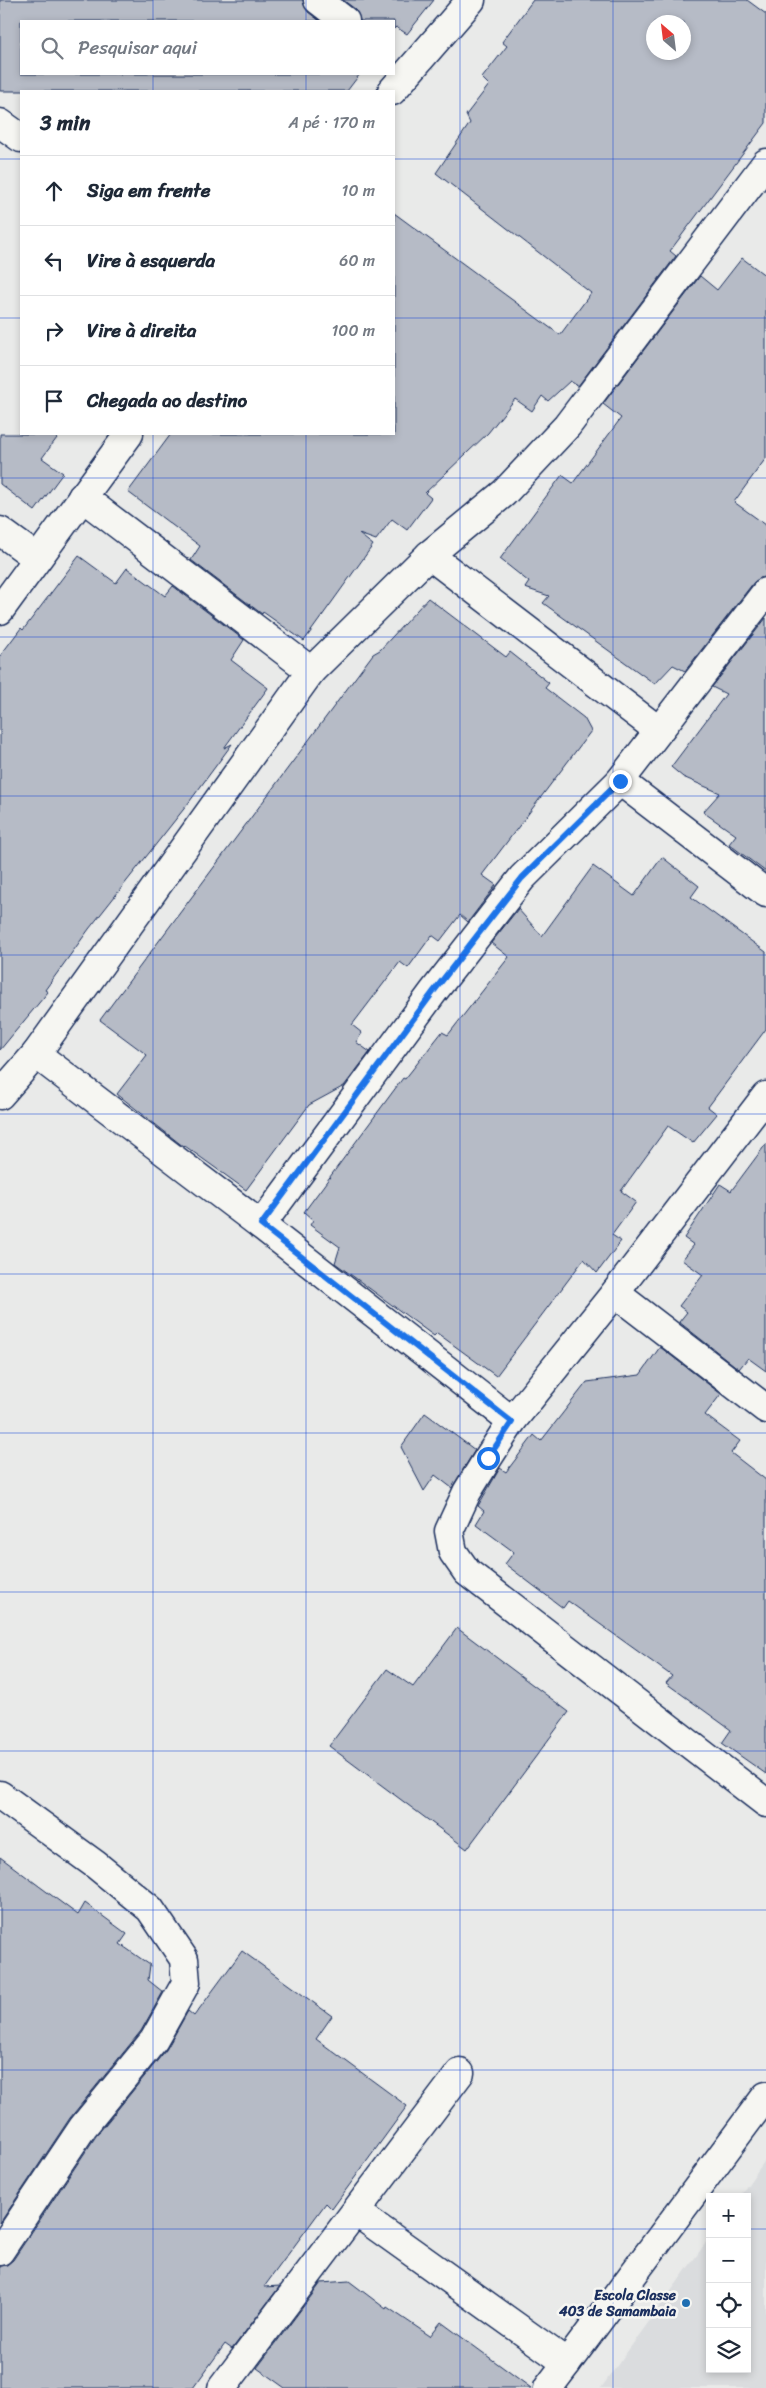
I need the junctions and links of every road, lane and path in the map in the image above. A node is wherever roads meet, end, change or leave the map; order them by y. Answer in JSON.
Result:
{"nodes":[{"id":1,"x":318,"y":0,"type":"edge"},
{"id":2,"x":471,"y":0,"type":"edge"},
{"id":3,"x":344,"y":20,"type":"edge"},
{"id":4,"x":398,"y":74,"type":"edge"},
{"id":5,"x":0,"y":123,"type":"edge"},
{"id":6,"x":20,"y":137,"type":"edge"},
{"id":7,"x":766,"y":163,"type":"edge"},
{"id":8,"x":129,"y":435,"type":"edge"},
{"id":9,"x":82,"y":497,"type":"junction"},
{"id":10,"x":0,"y":531,"type":"edge"},
{"id":11,"x":429,"y":555,"type":"junction"},
{"id":12,"x":38,"y":558,"type":"junction"},
{"id":13,"x":766,"y":592,"type":"edge"},
{"id":14,"x":0,"y":610,"type":"edge"},
{"id":15,"x":311,"y":671,"type":"junction"},
{"id":16,"x":658,"y":730,"type":"junction"},
{"id":17,"x":620,"y":781,"type":"junction"},
{"id":18,"x":766,"y":893,"type":"edge"},
{"id":19,"x":36,"y":1054,"type":"junction"},
{"id":20,"x":0,"y":1095,"type":"edge"},
{"id":21,"x":766,"y":1096,"type":"edge"},
{"id":22,"x":261,"y":1225,"type":"junction"},
{"id":23,"x":615,"y":1294,"type":"junction"},
{"id":24,"x":766,"y":1409,"type":"edge"},
{"id":25,"x":512,"y":1422,"type":"junction"},
{"id":26,"x":0,"y":1795,"type":"edge"},
{"id":27,"x":766,"y":1803,"type":"edge"},
{"id":28,"x":460,"y":2073,"type":"dead end"},
{"id":29,"x":766,"y":2096,"type":"edge"},
{"id":30,"x":356,"y":2212,"type":"junction"},
{"id":31,"x":0,"y":2251,"type":"edge"},
{"id":32,"x":567,"y":2363,"type":"junction"},
{"id":33,"x":222,"y":2388,"type":"edge"},
{"id":34,"x":548,"y":2388,"type":"edge"}],
"edges":[{"from":1,"to":3,"type":"street"},
{"from":2,"to":4,"type":"street"},
{"from":5,"to":6,"type":"street"},
{"from":7,"to":11,"type":"street"},
{"from":8,"to":9,"type":"street"},
{"from":9,"to":12,"type":"street"},
{"from":9,"to":15,"type":"street"},
{"from":10,"to":12,"type":"street"},
{"from":11,"to":15,"type":"street"},
{"from":11,"to":16,"type":"street"},
{"from":12,"to":14,"type":"street"},
{"from":13,"to":16,"type":"street"},
{"from":15,"to":19,"type":"street"},
{"from":16,"to":17,"type":"street"},
{"from":17,"to":18,"type":"street"},
{"from":17,"to":22,"type":"street"},
{"from":19,"to":20,"type":"street"},
{"from":19,"to":22,"type":"street"},
{"from":21,"to":23,"type":"street"},
{"from":22,"to":25,"type":"street"},
{"from":23,"to":24,"type":"street"},
{"from":23,"to":25,"type":"street"},
{"from":25,"to":27,"type":"street"},
{"from":26,"to":31,"type":"street"},
{"from":28,"to":30,"type":"street"},
{"from":29,"to":32,"type":"street"},
{"from":30,"to":32,"type":"street"},
{"from":30,"to":33,"type":"street"},
{"from":32,"to":34,"type":"street"}]}
